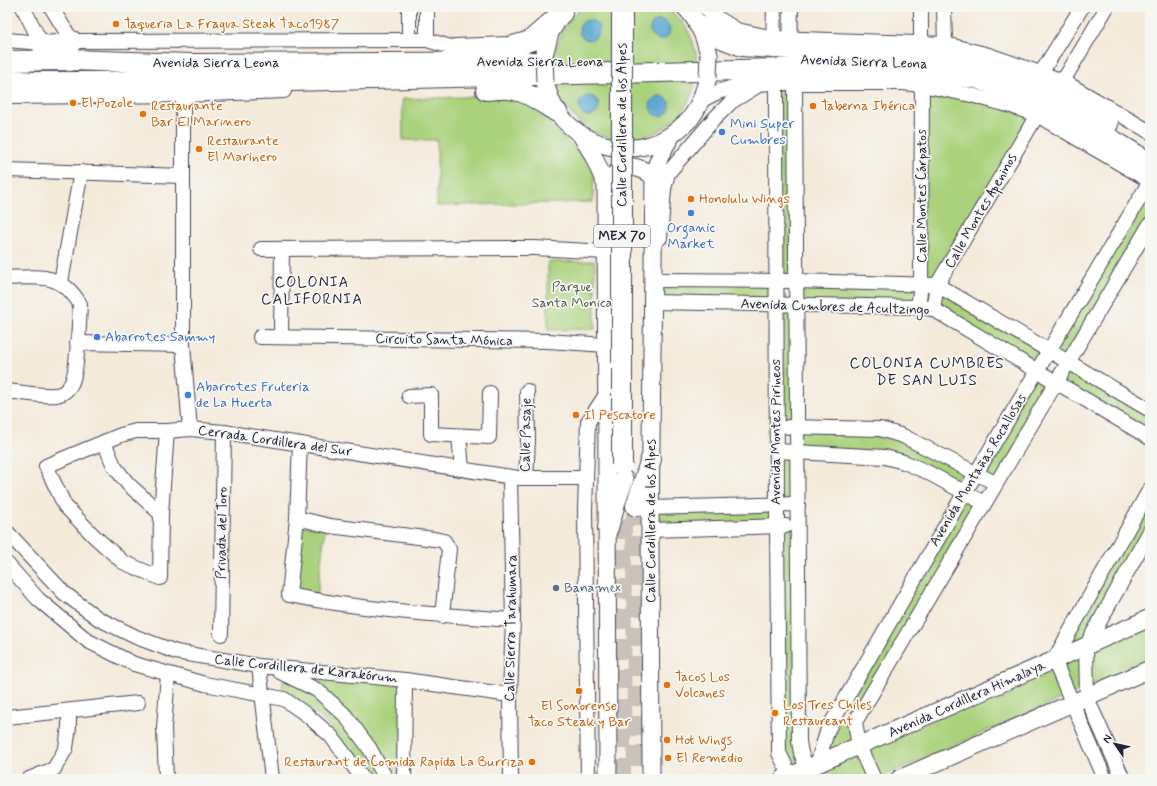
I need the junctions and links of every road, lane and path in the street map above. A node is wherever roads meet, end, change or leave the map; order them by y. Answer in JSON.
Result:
{"nodes":[{"id":1,"x":23,"y":7,"type":"edge"},
{"id":2,"x":51,"y":7,"type":"edge"},
{"id":3,"x":409,"y":7,"type":"edge"},
{"id":4,"x":427,"y":7,"type":"edge"},
{"id":5,"x":622,"y":7,"type":"edge"},
{"id":6,"x":636,"y":7,"type":"edge"},
{"id":7,"x":686,"y":7,"type":"edge"},
{"id":8,"x":774,"y":7,"type":"edge"},
{"id":9,"x":791,"y":7,"type":"edge"},
{"id":10,"x":921,"y":7,"type":"edge"},
{"id":11,"x":944,"y":7,"type":"edge"},
{"id":12,"x":1082,"y":7,"type":"edge"},
{"id":13,"x":1107,"y":7,"type":"edge"},
{"id":14,"x":565,"y":10,"type":"edge"},
{"id":15,"x":702,"y":16,"type":"edge"},
{"id":16,"x":7,"y":40,"type":"edge"},
{"id":17,"x":409,"y":40,"type":"junction"},
{"id":18,"x":427,"y":40,"type":"junction"},
{"id":19,"x":845,"y":41,"type":"junction"},
{"id":20,"x":921,"y":42,"type":"junction"},
{"id":21,"x":782,"y":44,"type":"junction"},
{"id":22,"x":945,"y":44,"type":"junction"},
{"id":23,"x":458,"y":49,"type":"junction"},
{"id":24,"x":816,"y":50,"type":"junction"},
{"id":25,"x":57,"y":52,"type":"junction"},
{"id":26,"x":886,"y":52,"type":"junction"},
{"id":27,"x":7,"y":61,"type":"edge"},
{"id":28,"x":191,"y":64,"type":"junction"},
{"id":29,"x":7,"y":71,"type":"edge"},
{"id":30,"x":1041,"y":73,"type":"junction"},
{"id":31,"x":943,"y":74,"type":"junction"},
{"id":32,"x":7,"y":80,"type":"edge"},
{"id":33,"x":334,"y":80,"type":"junction"},
{"id":34,"x":1063,"y":80,"type":"junction"},
{"id":35,"x":118,"y":81,"type":"junction"},
{"id":36,"x":795,"y":82,"type":"junction"},
{"id":37,"x":772,"y":83,"type":"junction"},
{"id":38,"x":903,"y":83,"type":"junction"},
{"id":39,"x":922,"y":85,"type":"junction"},
{"id":40,"x":184,"y":89,"type":"junction"},
{"id":41,"x":7,"y":97,"type":"edge"},
{"id":42,"x":702,"y":100,"type":"junction"},
{"id":43,"x":557,"y":112,"type":"junction"},
{"id":44,"x":1036,"y":115,"type":"junction"},
{"id":45,"x":1120,"y":131,"type":"junction"},
{"id":46,"x":1150,"y":132,"type":"edge"},
{"id":47,"x":581,"y":135,"type":"junction"},
{"id":48,"x":672,"y":135,"type":"junction"},
{"id":49,"x":1150,"y":149,"type":"edge"},
{"id":50,"x":1150,"y":163,"type":"edge"},
{"id":51,"x":7,"y":170,"type":"edge"},
{"id":52,"x":81,"y":172,"type":"junction"},
{"id":53,"x":183,"y":176,"type":"junction"},
{"id":54,"x":654,"y":176,"type":"junction"},
{"id":55,"x":1150,"y":181,"type":"edge"},
{"id":56,"x":606,"y":185,"type":"junction"},
{"id":57,"x":1150,"y":224,"type":"edge"},
{"id":58,"x":261,"y":249,"type":"dead end"},
{"id":59,"x":282,"y":249,"type":"junction"},
{"id":60,"x":606,"y":252,"type":"junction"},
{"id":61,"x":653,"y":272,"type":"junction"},
{"id":62,"x":7,"y":278,"type":"edge"},
{"id":63,"x":776,"y":281,"type":"junction"},
{"id":64,"x":796,"y":281,"type":"junction"},
{"id":65,"x":61,"y":282,"type":"junction"},
{"id":66,"x":921,"y":285,"type":"junction"},
{"id":67,"x":937,"y":285,"type":"junction"},
{"id":68,"x":652,"y":302,"type":"junction"},
{"id":69,"x":776,"y":304,"type":"junction"},
{"id":70,"x":796,"y":304,"type":"junction"},
{"id":71,"x":918,"y":307,"type":"junction"},
{"id":72,"x":933,"y":309,"type":"junction"},
{"id":73,"x":260,"y":337,"type":"dead end"},
{"id":74,"x":281,"y":337,"type":"junction"},
{"id":75,"x":77,"y":343,"type":"junction"},
{"id":76,"x":606,"y":345,"type":"junction"},
{"id":77,"x":183,"y":346,"type":"junction"},
{"id":78,"x":1049,"y":351,"type":"junction"},
{"id":79,"x":1068,"y":362,"type":"junction"},
{"id":80,"x":1037,"y":371,"type":"junction"},
{"id":81,"x":1056,"y":382,"type":"junction"},
{"id":82,"x":7,"y":391,"type":"edge"},
{"id":83,"x":527,"y":391,"type":"dead end"},
{"id":84,"x":490,"y":393,"type":"dead end"},
{"id":85,"x":606,"y":393,"type":"junction"},
{"id":86,"x":409,"y":396,"type":"dead end"},
{"id":87,"x":1150,"y":410,"type":"edge"},
{"id":88,"x":776,"y":427,"type":"junction"},
{"id":89,"x":797,"y":427,"type":"junction"},
{"id":90,"x":190,"y":429,"type":"junction"},
{"id":91,"x":167,"y":431,"type":"junction"},
{"id":92,"x":224,"y":432,"type":"junction"},
{"id":93,"x":459,"y":436,"type":"junction"},
{"id":94,"x":1150,"y":438,"type":"edge"},
{"id":95,"x":104,"y":442,"type":"junction"},
{"id":96,"x":300,"y":444,"type":"junction"},
{"id":97,"x":776,"y":452,"type":"junction"},
{"id":98,"x":797,"y":453,"type":"junction"},
{"id":99,"x":633,"y":467,"type":"junction"},
{"id":100,"x":462,"y":469,"type":"junction"},
{"id":101,"x":976,"y":473,"type":"junction"},
{"id":102,"x":510,"y":477,"type":"junction"},
{"id":103,"x":526,"y":478,"type":"junction"},
{"id":104,"x":585,"y":478,"type":"junction"},
{"id":105,"x":995,"y":483,"type":"junction"},
{"id":106,"x":1150,"y":489,"type":"edge"},
{"id":107,"x":965,"y":492,"type":"junction"},
{"id":108,"x":984,"y":503,"type":"junction"},
{"id":109,"x":798,"y":504,"type":"junction"},
{"id":110,"x":777,"y":505,"type":"junction"},
{"id":111,"x":636,"y":507,"type":"junction"},
{"id":112,"x":161,"y":514,"type":"junction"},
{"id":113,"x":297,"y":518,"type":"junction"},
{"id":114,"x":798,"y":525,"type":"junction"},
{"id":115,"x":777,"y":526,"type":"junction"},
{"id":116,"x":608,"y":528,"type":"junction"},
{"id":117,"x":650,"y":530,"type":"junction"},
{"id":118,"x":1150,"y":531,"type":"edge"},
{"id":119,"x":7,"y":532,"type":"edge"},
{"id":120,"x":7,"y":564,"type":"edge"},
{"id":121,"x":442,"y":616,"type":"junction"},
{"id":122,"x":1150,"y":618,"type":"edge"},
{"id":123,"x":513,"y":620,"type":"junction"},
{"id":124,"x":221,"y":634,"type":"dead end"},
{"id":125,"x":1086,"y":646,"type":"junction"},
{"id":126,"x":1054,"y":660,"type":"junction"},
{"id":127,"x":259,"y":666,"type":"junction"},
{"id":128,"x":1150,"y":669,"type":"edge"},
{"id":129,"x":168,"y":674,"type":"junction"},
{"id":130,"x":405,"y":680,"type":"junction"},
{"id":131,"x":262,"y":694,"type":"junction"},
{"id":132,"x":510,"y":695,"type":"junction"},
{"id":133,"x":1080,"y":701,"type":"junction"},
{"id":134,"x":138,"y":703,"type":"dead end"},
{"id":135,"x":69,"y":711,"type":"junction"},
{"id":136,"x":7,"y":717,"type":"edge"},
{"id":137,"x":860,"y":746,"type":"junction"},
{"id":138,"x":811,"y":771,"type":"edge"},
{"id":139,"x":788,"y":778,"type":"edge"},
{"id":140,"x":29,"y":779,"type":"edge"},
{"id":141,"x":166,"y":779,"type":"edge"},
{"id":142,"x":272,"y":779,"type":"edge"},
{"id":143,"x":363,"y":779,"type":"edge"},
{"id":144,"x":386,"y":779,"type":"edge"},
{"id":145,"x":404,"y":779,"type":"edge"},
{"id":146,"x":511,"y":779,"type":"edge"},
{"id":147,"x":588,"y":779,"type":"edge"},
{"id":148,"x":608,"y":779,"type":"edge"},
{"id":149,"x":652,"y":779,"type":"edge"},
{"id":150,"x":874,"y":779,"type":"edge"},
{"id":151,"x":899,"y":779,"type":"edge"},
{"id":152,"x":1106,"y":779,"type":"edge"},
{"id":153,"x":1123,"y":779,"type":"edge"}],
"edges":[{"from":1,"to":25,"type":"street"},
{"from":2,"to":25,"type":"street"},
{"from":3,"to":17,"type":"street"},
{"from":4,"to":18,"type":"street"},
{"from":5,"to":99,"type":"highway","name":"Calle Cordillera de los Alpes","number":"MEX 70","bridge":true},
{"from":6,"to":99,"type":"highway","name":"Calle Cordillera de los Alpes","number":"MEX 70"},
{"from":7,"to":15,"type":"main road"},
{"from":8,"to":21,"type":"street"},
{"from":9,"to":21,"type":"street"},
{"from":10,"to":20,"type":"street"},
{"from":11,"to":22,"type":"street"},
{"from":12,"to":30,"type":"street"},
{"from":13,"to":34,"type":"street"},
{"from":14,"to":23,"type":"highway"},
{"from":14,"to":43,"type":"main road","bridge":true},
{"from":15,"to":21,"type":"highway"},
{"from":15,"to":42,"type":"main road","bridge":true},
{"from":16,"to":25,"type":"street","name":"Avenida Sierra Leona"},
{"from":17,"to":18,"type":"street","name":"Avenida Sierra Leona"},
{"from":17,"to":25,"type":"street","name":"Avenida Sierra Leona"},
{"from":18,"to":23,"type":"street","name":"Avenida Sierra Leona"},
{"from":19,"to":20,"type":"street","name":"Avenida Sierra Leona"},
{"from":19,"to":21,"type":"street","name":"Avenida Sierra Leona"},
{"from":19,"to":24,"type":"highway"},
{"from":19,"to":26,"type":"highway"},
{"from":20,"to":22,"type":"street","name":"Avenida Sierra Leona"},
{"from":21,"to":24,"type":"highway"},
{"from":22,"to":30,"type":"street","name":"Avenida Sierra Leona"},
{"from":23,"to":28,"type":"highway"},
{"from":24,"to":26,"type":"highway"},
{"from":25,"to":27,"type":"highway","name":"Avenida Sierra Leona"},
{"from":25,"to":28,"type":"highway","name":"Avenida Sierra Leona"},
{"from":25,"to":29,"type":"highway"},
{"from":25,"to":35,"type":"highway"},
{"from":26,"to":45,"type":"highway"},
{"from":28,"to":45,"type":"highway","name":"Avenida Sierra Leona"},
{"from":30,"to":34,"type":"street","name":"Avenida Sierra Leona"},
{"from":31,"to":33,"type":"highway","name":"Avenida Sierra Leona"},
{"from":31,"to":38,"type":"highway"},
{"from":31,"to":50,"type":"highway","name":"Avenida Sierra Leona"},
{"from":32,"to":35,"type":"highway","name":"Avenida Sierra Leona"},
{"from":33,"to":40,"type":"highway","name":"Avenida Sierra Leona"},
{"from":33,"to":43,"type":"highway"},
{"from":34,"to":46,"type":"street","name":"Avenida Sierra Leona"},
{"from":35,"to":40,"type":"highway","name":"Avenida Sierra Leona"},
{"from":36,"to":37,"type":"street","name":"Avenida Sierra Leona"},
{"from":36,"to":38,"type":"street","name":"Avenida Sierra Leona"},
{"from":36,"to":64,"type":"street","name":"Avenida Montes Pirineos"},
{"from":37,"to":42,"type":"street","name":"Avenida Sierra Leona"},
{"from":37,"to":61,"type":"street","name":"Calle Cordillera de los Alpes"},
{"from":37,"to":63,"type":"street","name":"Avenida Montes Pirineos"},
{"from":38,"to":39,"type":"street","name":"Avenida Sierra Leona"},
{"from":39,"to":44,"type":"street","name":"Avenida Sierra Leona"},
{"from":39,"to":66,"type":"street","name":"Calle Montes Cárpatos"},
{"from":40,"to":41,"type":"street","name":"Avenida Sierra Leona"},
{"from":40,"to":53,"type":"street","name":"Cerrada Cordillera del Sur"},
{"from":42,"to":48,"type":"main road"},
{"from":43,"to":47,"type":"main road"},
{"from":44,"to":55,"type":"street","name":"Avenida Sierra Leona"},
{"from":44,"to":67,"type":"street","name":"Calle Montes Apeninos"},
{"from":45,"to":49,"type":"highway","name":"Avenida Sierra Leona"},
{"from":47,"to":48,"type":"main road"},
{"from":47,"to":56,"type":"main road","name":"Calle Cordillera de los Alpes"},
{"from":48,"to":54,"type":"main road","name":"Calle Cordillera de los Alpes"},
{"from":51,"to":52,"type":"street"},
{"from":52,"to":53,"type":"street"},
{"from":52,"to":65,"type":"street"},
{"from":53,"to":77,"type":"street","name":"Cerrada Cordillera del Sur"},
{"from":54,"to":56,"type":"main road"},
{"from":54,"to":61,"type":"main road","name":"Calle Cordillera de los Alpes"},
{"from":55,"to":78,"type":"street","name":"Avenida Montañas Rocallosas"},
{"from":56,"to":60,"type":"main road","name":"Calle Cordillera de los Alpes"},
{"from":57,"to":79,"type":"street","name":"Avenida Montañas Rocallosas"},
{"from":58,"to":59,"type":"street"},
{"from":59,"to":60,"type":"street"},
{"from":59,"to":74,"type":"street"},
{"from":60,"to":76,"type":"main road","name":"Calle Cordillera de los Alpes"},
{"from":61,"to":63,"type":"street","name":"Avenida Cumbres de Acultzingo"},
{"from":61,"to":68,"type":"main road","name":"Calle Cordillera de los Alpes"},
{"from":62,"to":65,"type":"street"},
{"from":63,"to":64,"type":"street","name":"Avenida Cumbres de Acultzingo"},
{"from":63,"to":69,"type":"street","name":"Avenida Montes Pirineos"},
{"from":64,"to":66,"type":"street","name":"Avenida Cumbres de Acultzingo"},
{"from":64,"to":70,"type":"street","name":"Avenida Montes Pirineos"},
{"from":65,"to":75,"type":"street"},
{"from":66,"to":67,"type":"street","name":"Avenida Cumbres de Acultzingo"},
{"from":66,"to":71,"type":"street","name":"Calle Montes Cárpatos"},
{"from":67,"to":72,"type":"street","name":"Calle Montes Apeninos"},
{"from":67,"to":78,"type":"street","name":"Avenida Cumbres de Acultzingo"},
{"from":68,"to":69,"type":"street","name":"Avenida Cumbres de Acultzingo"},
{"from":68,"to":99,"type":"main road","name":"Calle Cordillera de los Alpes"},
{"from":69,"to":70,"type":"street","name":"Avenida Cumbres de Acultzingo"},
{"from":69,"to":88,"type":"street","name":"Avenida Montes Pirineos"},
{"from":70,"to":71,"type":"street","name":"Avenida Cumbres de Acultzingo"},
{"from":70,"to":89,"type":"street","name":"Avenida Montes Pirineos"},
{"from":71,"to":72,"type":"street","name":"Avenida Cumbres de Acultzingo"},
{"from":72,"to":80,"type":"street","name":"Avenida Cumbres de Acultzingo"},
{"from":73,"to":74,"type":"street","name":"Circuito Santa Mónica"},
{"from":74,"to":76,"type":"street","name":"Circuito Santa Mónica"},
{"from":75,"to":77,"type":"street"},
{"from":75,"to":82,"type":"street"},
{"from":76,"to":85,"type":"main road","name":"Calle Cordillera de los Alpes"},
{"from":77,"to":90,"type":"street","name":"Cerrada Cordillera del Sur"},
{"from":78,"to":79,"type":"street","name":"Avenida Cumbres de Acultzingo"},
{"from":78,"to":80,"type":"street","name":"Avenida Montañas Rocallosas"},
{"from":79,"to":81,"type":"street","name":"Avenida Montañas Rocallosas"},
{"from":79,"to":87,"type":"street","name":"Avenida Cumbres de Acultzingo"},
{"from":80,"to":81,"type":"street","name":"Avenida Cumbres de Acultzingo"},
{"from":80,"to":101,"type":"street","name":"Avenida Montañas Rocallosas"},
{"from":81,"to":94,"type":"street","name":"Avenida Cumbres de Acultzingo"},
{"from":81,"to":105,"type":"street","name":"Avenida Montañas Rocallosas"},
{"from":83,"to":103,"type":"street","name":"Calle Pasaje"},
{"from":84,"to":93,"type":"street"},
{"from":85,"to":104,"type":"street"},
{"from":85,"to":116,"type":"main road","name":"Calle Cordillera de los Alpes"},
{"from":86,"to":93,"type":"street"},
{"from":88,"to":89,"type":"street"},
{"from":88,"to":97,"type":"street","name":"Avenida Montes Pirineos"},
{"from":89,"to":98,"type":"street","name":"Avenida Montes Pirineos"},
{"from":89,"to":101,"type":"street"},
{"from":90,"to":91,"type":"street"},
{"from":90,"to":92,"type":"street","name":"Cerrada Cordillera del Sur"},
{"from":91,"to":95,"type":"street"},
{"from":91,"to":112,"type":"street"},
{"from":92,"to":96,"type":"street","name":"Cerrada Cordillera del Sur"},
{"from":92,"to":124,"type":"street","name":"Privada del Toro"},
{"from":93,"to":100,"type":"street"},
{"from":95,"to":112,"type":"street"},
{"from":95,"to":112,"type":"street"},
{"from":96,"to":100,"type":"street","name":"Cerrada Cordillera del Sur"},
{"from":96,"to":113,"type":"street"},
{"from":97,"to":98,"type":"street"},
{"from":97,"to":110,"type":"street","name":"Avenida Montes Pirineos"},
{"from":98,"to":107,"type":"street"},
{"from":98,"to":109,"type":"street","name":"Avenida Montes Pirineos"},
{"from":99,"to":111,"type":"highway","name":"Calle Cordillera de los Alpes","number":"MEX 70"},
{"from":99,"to":116,"type":"highway"},
{"from":100,"to":102,"type":"street","name":"Cerrada Cordillera del Sur"},
{"from":101,"to":105,"type":"street"},
{"from":101,"to":107,"type":"street","name":"Avenida Montañas Rocallosas"},
{"from":102,"to":103,"type":"street","name":"Cerrada Cordillera del Sur"},
{"from":102,"to":123,"type":"street","name":"Calle Sierra Tarahumara"},
{"from":103,"to":104,"type":"street","name":"Cerrada Cordillera del Sur"},
{"from":104,"to":147,"type":"street"},
{"from":105,"to":108,"type":"street","name":"Avenida Montañas Rocallosas"},
{"from":106,"to":126,"type":"street"},
{"from":107,"to":108,"type":"street"},
{"from":107,"to":138,"type":"street","name":"Avenida Montañas Rocallosas"},
{"from":108,"to":137,"type":"street","name":"Avenida Montañas Rocallosas"},
{"from":109,"to":110,"type":"street"},
{"from":109,"to":114,"type":"street","name":"Avenida Montes Pirineos"},
{"from":110,"to":111,"type":"street"},
{"from":110,"to":115,"type":"street","name":"Avenida Montes Pirineos"},
{"from":111,"to":117,"type":"main road","name":"Calle Cordillera de los Alpes"},
{"from":113,"to":121,"type":"street"},
{"from":113,"to":121,"type":"street"},
{"from":114,"to":115,"type":"street"},
{"from":114,"to":138,"type":"street","name":"Avenida Montes Pirineos"},
{"from":115,"to":117,"type":"street"},
{"from":115,"to":139,"type":"street","name":"Avenida Montes Pirineos"},
{"from":116,"to":148,"type":"main road","name":"Calle Cordillera de los Alpes"},
{"from":117,"to":149,"type":"main road","name":"Calle Cordillera de los Alpes"},
{"from":118,"to":125,"type":"street"},
{"from":119,"to":127,"type":"street","name":"Calle Cordillera de Karakórum"},
{"from":120,"to":129,"type":"street","name":"Calle Cordillera de Karakórum"},
{"from":121,"to":123,"type":"street"},
{"from":122,"to":125,"type":"main road","name":"Avenida Cordillera Himalaya"},
{"from":123,"to":132,"type":"street","name":"Calle Sierra Tarahumara"},
{"from":125,"to":126,"type":"main road","name":"Avenida Cordillera Himalaya"},
{"from":125,"to":133,"type":"street"},
{"from":126,"to":133,"type":"street"},
{"from":126,"to":137,"type":"main road","name":"Avenida Cordillera Himalaya"},
{"from":127,"to":130,"type":"street","name":"Calle Cordillera de Karakórum"},
{"from":127,"to":131,"type":"street"},
{"from":127,"to":144,"type":"street"},
{"from":128,"to":133,"type":"main road"},
{"from":129,"to":131,"type":"street","name":"Calle Cordillera de Karakórum"},
{"from":129,"to":141,"type":"street"},
{"from":130,"to":132,"type":"street"},
{"from":130,"to":145,"type":"street","name":"Calle Cordillera de Karakórum"},
{"from":131,"to":142,"type":"street"},
{"from":131,"to":143,"type":"street","name":"Calle Cordillera de Karakórum"},
{"from":132,"to":146,"type":"street","name":"Calle Sierra Tarahumara"},
{"from":133,"to":151,"type":"main road"},
{"from":133,"to":152,"type":"street"},
{"from":133,"to":153,"type":"street"},
{"from":134,"to":135,"type":"street"},
{"from":135,"to":136,"type":"street"},
{"from":135,"to":140,"type":"street"},
{"from":137,"to":138,"type":"main road","name":"Avenida Cordillera Himalaya"},
{"from":137,"to":150,"type":"street","name":"Avenida Montañas Rocallosas"},
{"from":138,"to":139,"type":"main road","name":"Avenida Cordillera Himalaya"}]}
